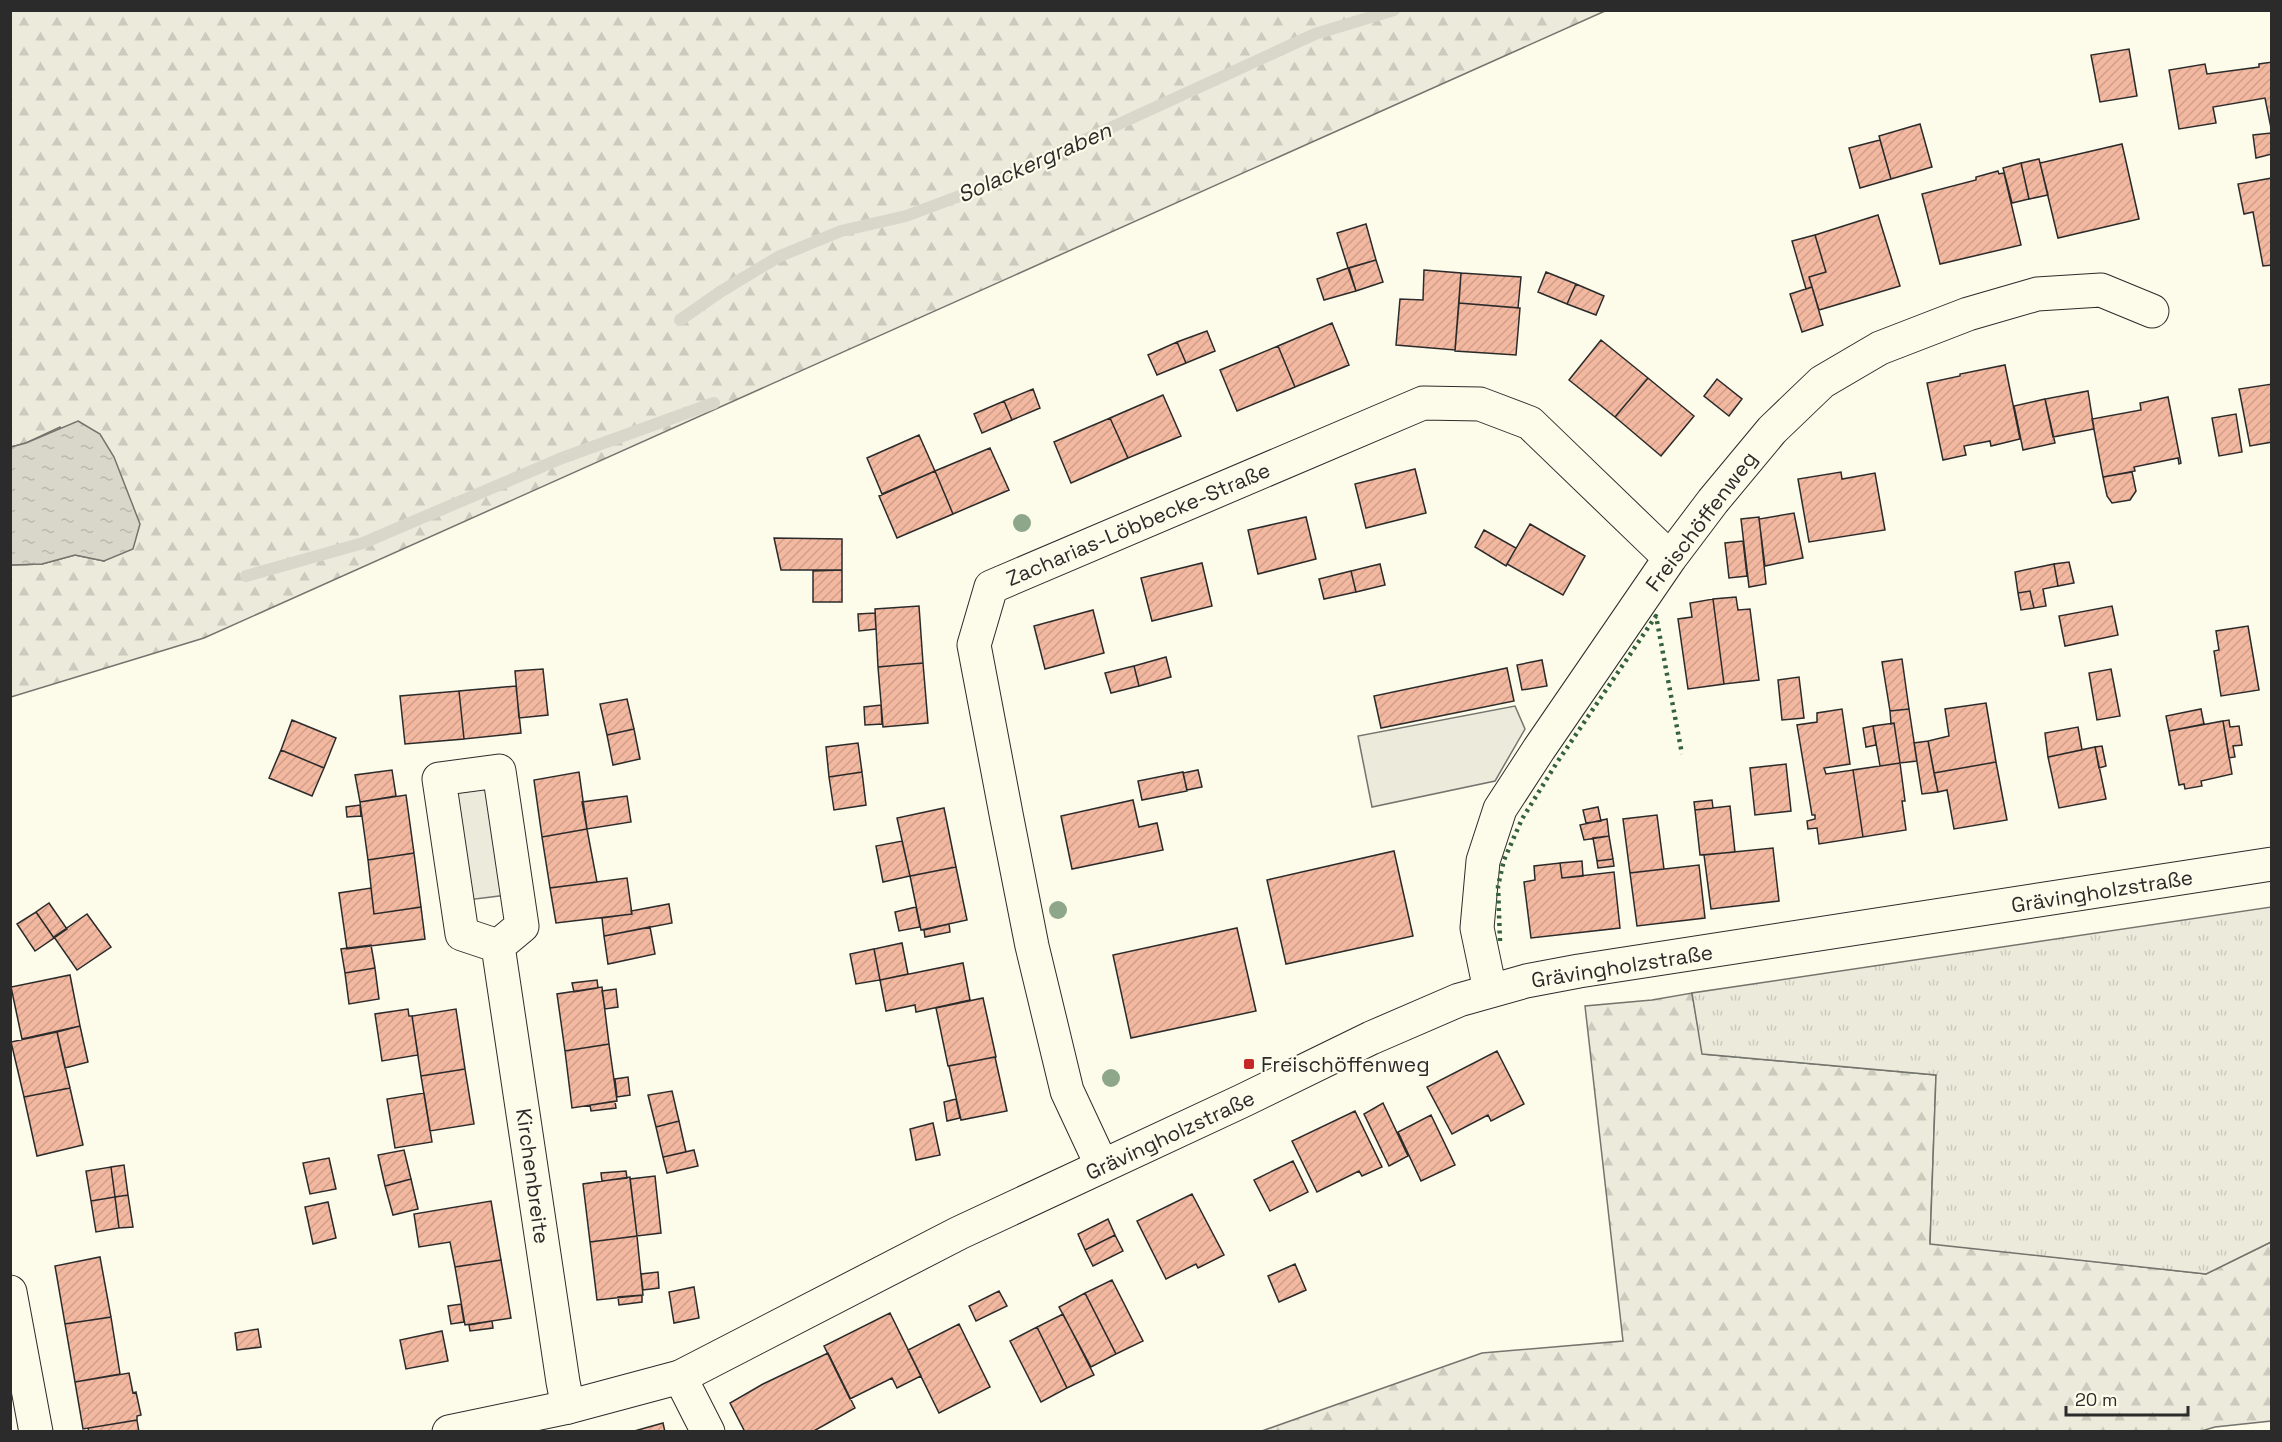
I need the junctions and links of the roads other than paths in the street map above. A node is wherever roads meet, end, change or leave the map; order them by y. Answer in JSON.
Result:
{"nodes":[{"id":1,"x":2152,"y":310,"type":"dead end"},
{"id":2,"x":1670,"y":558,"type":"junction"},
{"id":3,"x":2271,"y":864,"type":"edge"},
{"id":4,"x":498,"y":946,"type":"junction"},
{"id":5,"x":1490,"y":990,"type":"junction"},
{"id":6,"x":1102,"y":1166,"type":"junction"},
{"id":7,"x":10,"y":1292,"type":"edge"},
{"id":8,"x":680,"y":1377,"type":"junction"},
{"id":9,"x":568,"y":1407,"type":"junction"},
{"id":10,"x":36,"y":1431,"type":"edge"},
{"id":11,"x":449,"y":1431,"type":"edge"},
{"id":12,"x":708,"y":1431,"type":"edge"}],
"edges":[{"from":1,"to":2,"type":"street","name":"Freischöffenweg"},
{"from":2,"to":5,"type":"street","name":"Freischöffenweg"},
{"from":2,"to":6,"type":"street","name":"Zacharias-Löbbecke-Straße"},
{"from":3,"to":5,"type":"street","name":"Grävingholzstraße"},
{"from":4,"to":4,"type":"street"},
{"from":4,"to":9,"type":"street","name":"Kirchenbreite"},
{"from":5,"to":6,"type":"street","name":"Grävingholzstraße"},
{"from":6,"to":8,"type":"street","name":"Grävingholzstraße"},
{"from":7,"to":10,"type":"street"},
{"from":8,"to":9,"type":"street","name":"Grävingholzstraße"},
{"from":8,"to":12,"type":"street"},
{"from":9,"to":11,"type":"street","name":"Grävingholzstraße"}]}
